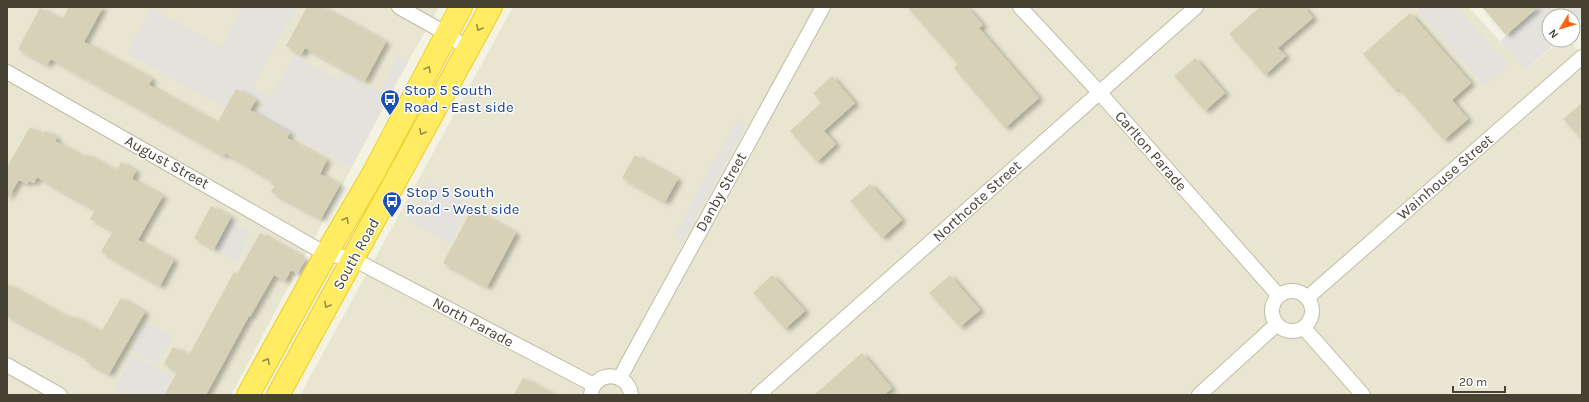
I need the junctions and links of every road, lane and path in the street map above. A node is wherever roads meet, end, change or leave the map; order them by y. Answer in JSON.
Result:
{"nodes":[{"id":1,"x":399,"y":7,"type":"edge"},
{"id":2,"x":461,"y":7,"type":"edge"},
{"id":3,"x":491,"y":7,"type":"edge"},
{"id":4,"x":823,"y":7,"type":"edge"},
{"id":5,"x":1020,"y":7,"type":"edge"},
{"id":6,"x":1196,"y":7,"type":"edge"},
{"id":7,"x":446,"y":34,"type":"junction"},
{"id":8,"x":468,"y":49,"type":"junction"},
{"id":9,"x":1582,"y":57,"type":"edge"},
{"id":10,"x":7,"y":72,"type":"edge"},
{"id":11,"x":1099,"y":92,"type":"junction"},
{"id":12,"x":326,"y":254,"type":"junction"},
{"id":13,"x":353,"y":259,"type":"junction"},
{"id":14,"x":1279,"y":296,"type":"junction"},
{"id":15,"x":1307,"y":298,"type":"junction"},
{"id":16,"x":1277,"y":324,"type":"junction"},
{"id":17,"x":1304,"y":328,"type":"junction"},
{"id":18,"x":7,"y":365,"type":"edge"},
{"id":19,"x":620,"y":378,"type":"junction"},
{"id":20,"x":592,"y":390,"type":"edge"},
{"id":21,"x":60,"y":395,"type":"edge"},
{"id":22,"x":248,"y":395,"type":"edge"},
{"id":23,"x":278,"y":395,"type":"edge"},
{"id":24,"x":631,"y":395,"type":"edge"},
{"id":25,"x":758,"y":395,"type":"edge"},
{"id":26,"x":1199,"y":395,"type":"edge"},
{"id":27,"x":1363,"y":395,"type":"edge"}],
"edges":[{"from":1,"to":7,"type":"street"},
{"from":2,"to":7,"type":"highway","name":"South Road"},
{"from":3,"to":8,"type":"highway","name":"South Road","one_way":true},
{"from":4,"to":19,"type":"street","name":"Danby Street"},
{"from":5,"to":11,"type":"street","name":"Carlton Parade"},
{"from":6,"to":11,"type":"street","name":"Northcote Street"},
{"from":7,"to":8,"type":"street"},
{"from":12,"to":7,"type":"highway","name":"South Road","one_way":true},
{"from":8,"to":13,"type":"highway","name":"South Road","one_way":true},
{"from":9,"to":15,"type":"street","name":"Wainhouse Street"},
{"from":10,"to":12,"type":"street","name":"August Street"},
{"from":11,"to":14,"type":"street","name":"Carlton Parade"},
{"from":11,"to":25,"type":"street","name":"Northcote Street"},
{"from":12,"to":13,"type":"street","name":"August Street"},
{"from":22,"to":12,"type":"highway","name":"South Road","one_way":true},
{"from":13,"to":20,"type":"street","name":"North Parade"},
{"from":13,"to":23,"type":"highway","name":"South Road","one_way":true},
{"from":14,"to":15,"type":"street"},
{"from":14,"to":16,"type":"street"},
{"from":15,"to":17,"type":"street"},
{"from":16,"to":17,"type":"street"},
{"from":16,"to":26,"type":"street"},
{"from":17,"to":27,"type":"street"},
{"from":18,"to":21,"type":"street"},
{"from":19,"to":20,"type":"street"},
{"from":19,"to":24,"type":"street"}]}
